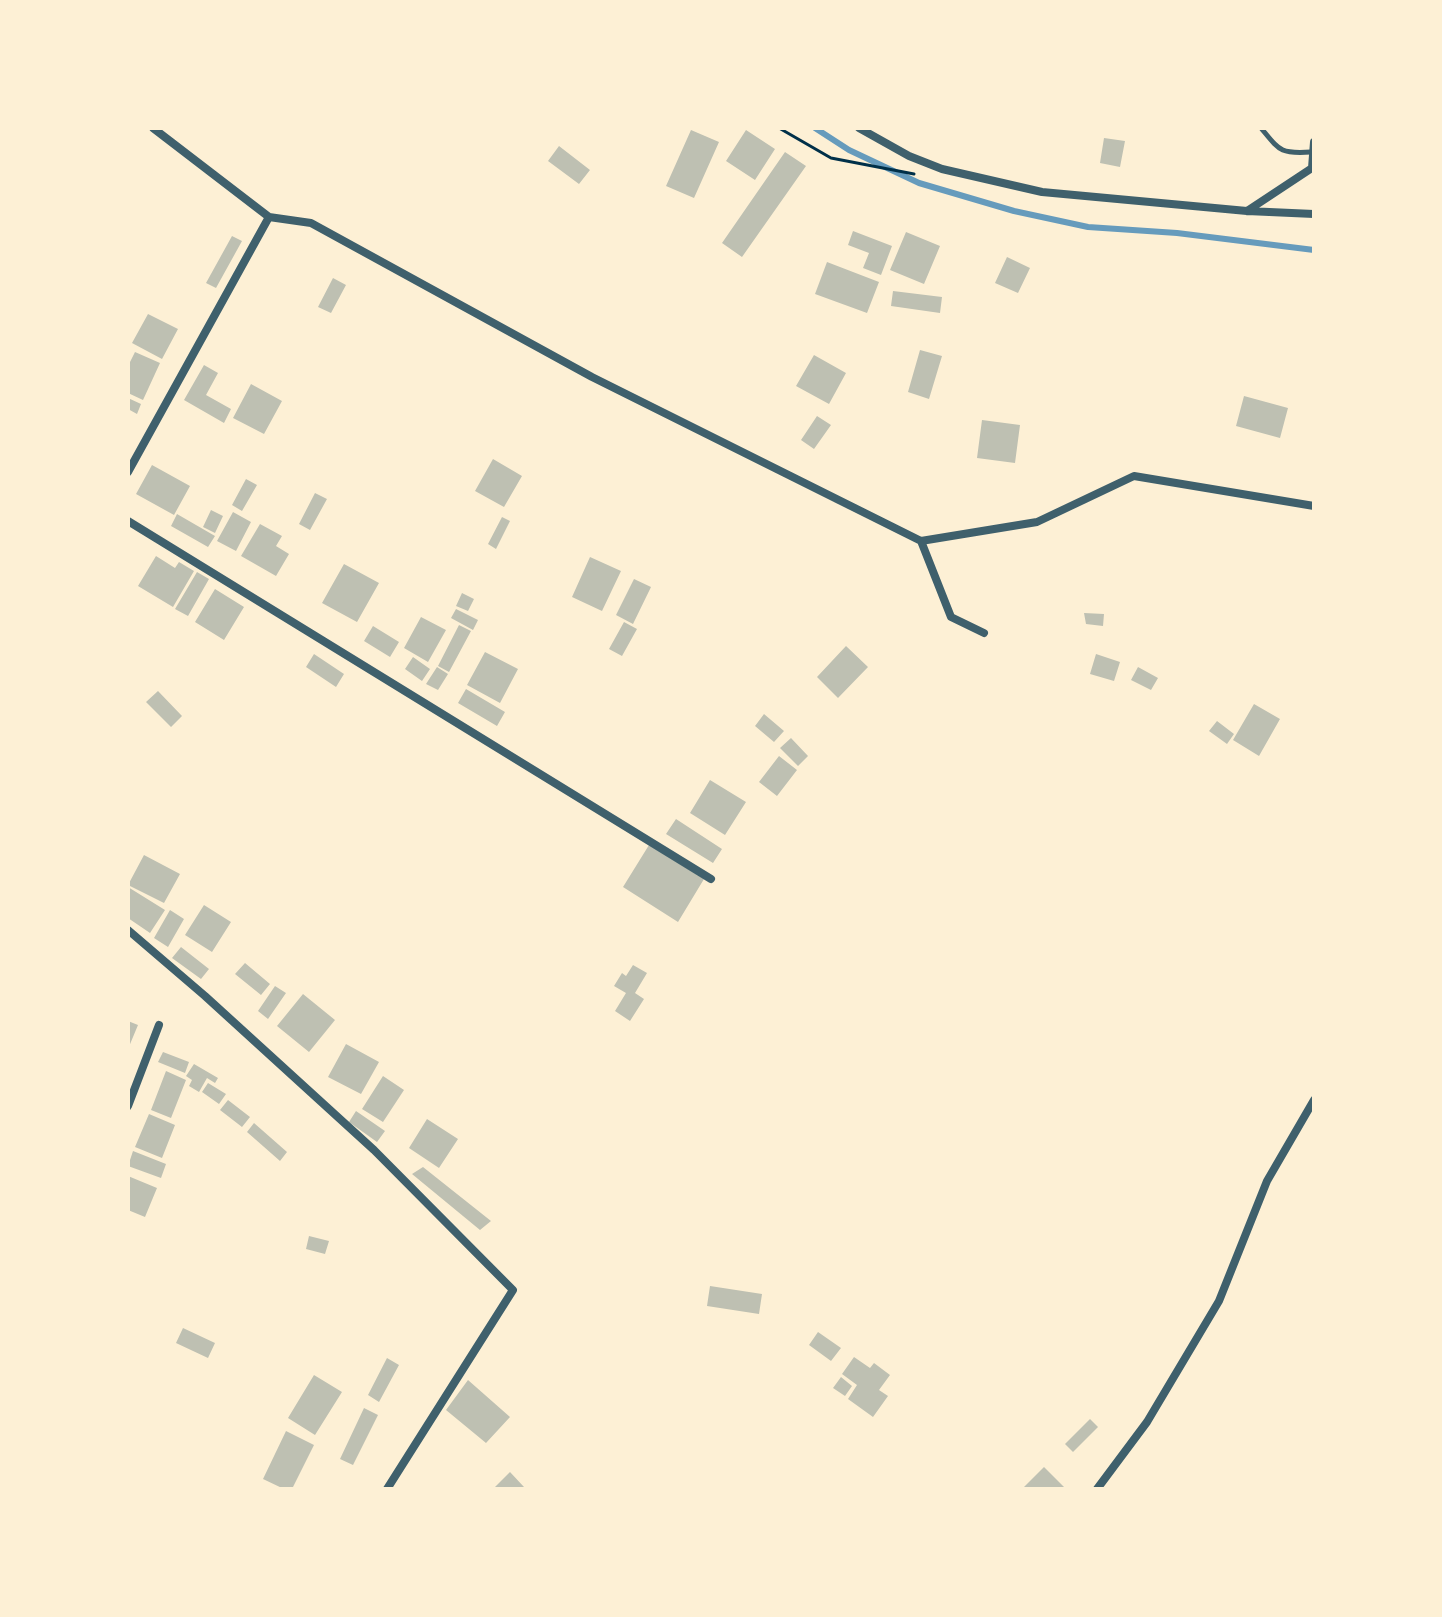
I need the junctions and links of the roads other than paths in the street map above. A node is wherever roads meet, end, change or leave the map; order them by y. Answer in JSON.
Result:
{"nodes":[{"id":1,"x":153,"y":128,"type":"edge"},
{"id":2,"x":859,"y":128,"type":"edge"},
{"id":3,"x":1261,"y":128,"type":"edge"},
{"id":4,"x":1313,"y":147,"type":"edge"},
{"id":5,"x":1313,"y":168,"type":"edge"},
{"id":6,"x":1247,"y":211,"type":"junction"},
{"id":7,"x":1314,"y":214,"type":"edge"},
{"id":8,"x":269,"y":217,"type":"junction"},
{"id":9,"x":128,"y":472,"type":"edge"},
{"id":10,"x":1314,"y":506,"type":"edge"},
{"id":11,"x":128,"y":521,"type":"edge"},
{"id":12,"x":921,"y":541,"type":"junction"},
{"id":13,"x":984,"y":633,"type":"dead end"},
{"id":14,"x":711,"y":879,"type":"dead end"},
{"id":15,"x":128,"y":930,"type":"edge"},
{"id":16,"x":159,"y":1025,"type":"dead end"},
{"id":17,"x":1314,"y":1100,"type":"edge"},
{"id":18,"x":128,"y":1106,"type":"edge"},
{"id":19,"x":387,"y":1489,"type":"edge"},
{"id":20,"x":1097,"y":1489,"type":"edge"}],
"edges":[{"from":1,"to":8,"type":"street"},
{"from":2,"to":6,"type":"street"},
{"from":3,"to":4,"type":"lane"},
{"from":4,"to":5,"type":"street"},
{"from":5,"to":6,"type":"street"},
{"from":6,"to":7,"type":"street"},
{"from":8,"to":9,"type":"street"},
{"from":8,"to":12,"type":"street"},
{"from":10,"to":12,"type":"street"},
{"from":11,"to":14,"type":"street"},
{"from":12,"to":13,"type":"street"},
{"from":15,"to":19,"type":"street"},
{"from":16,"to":18,"type":"street"},
{"from":17,"to":20,"type":"street"}]}
